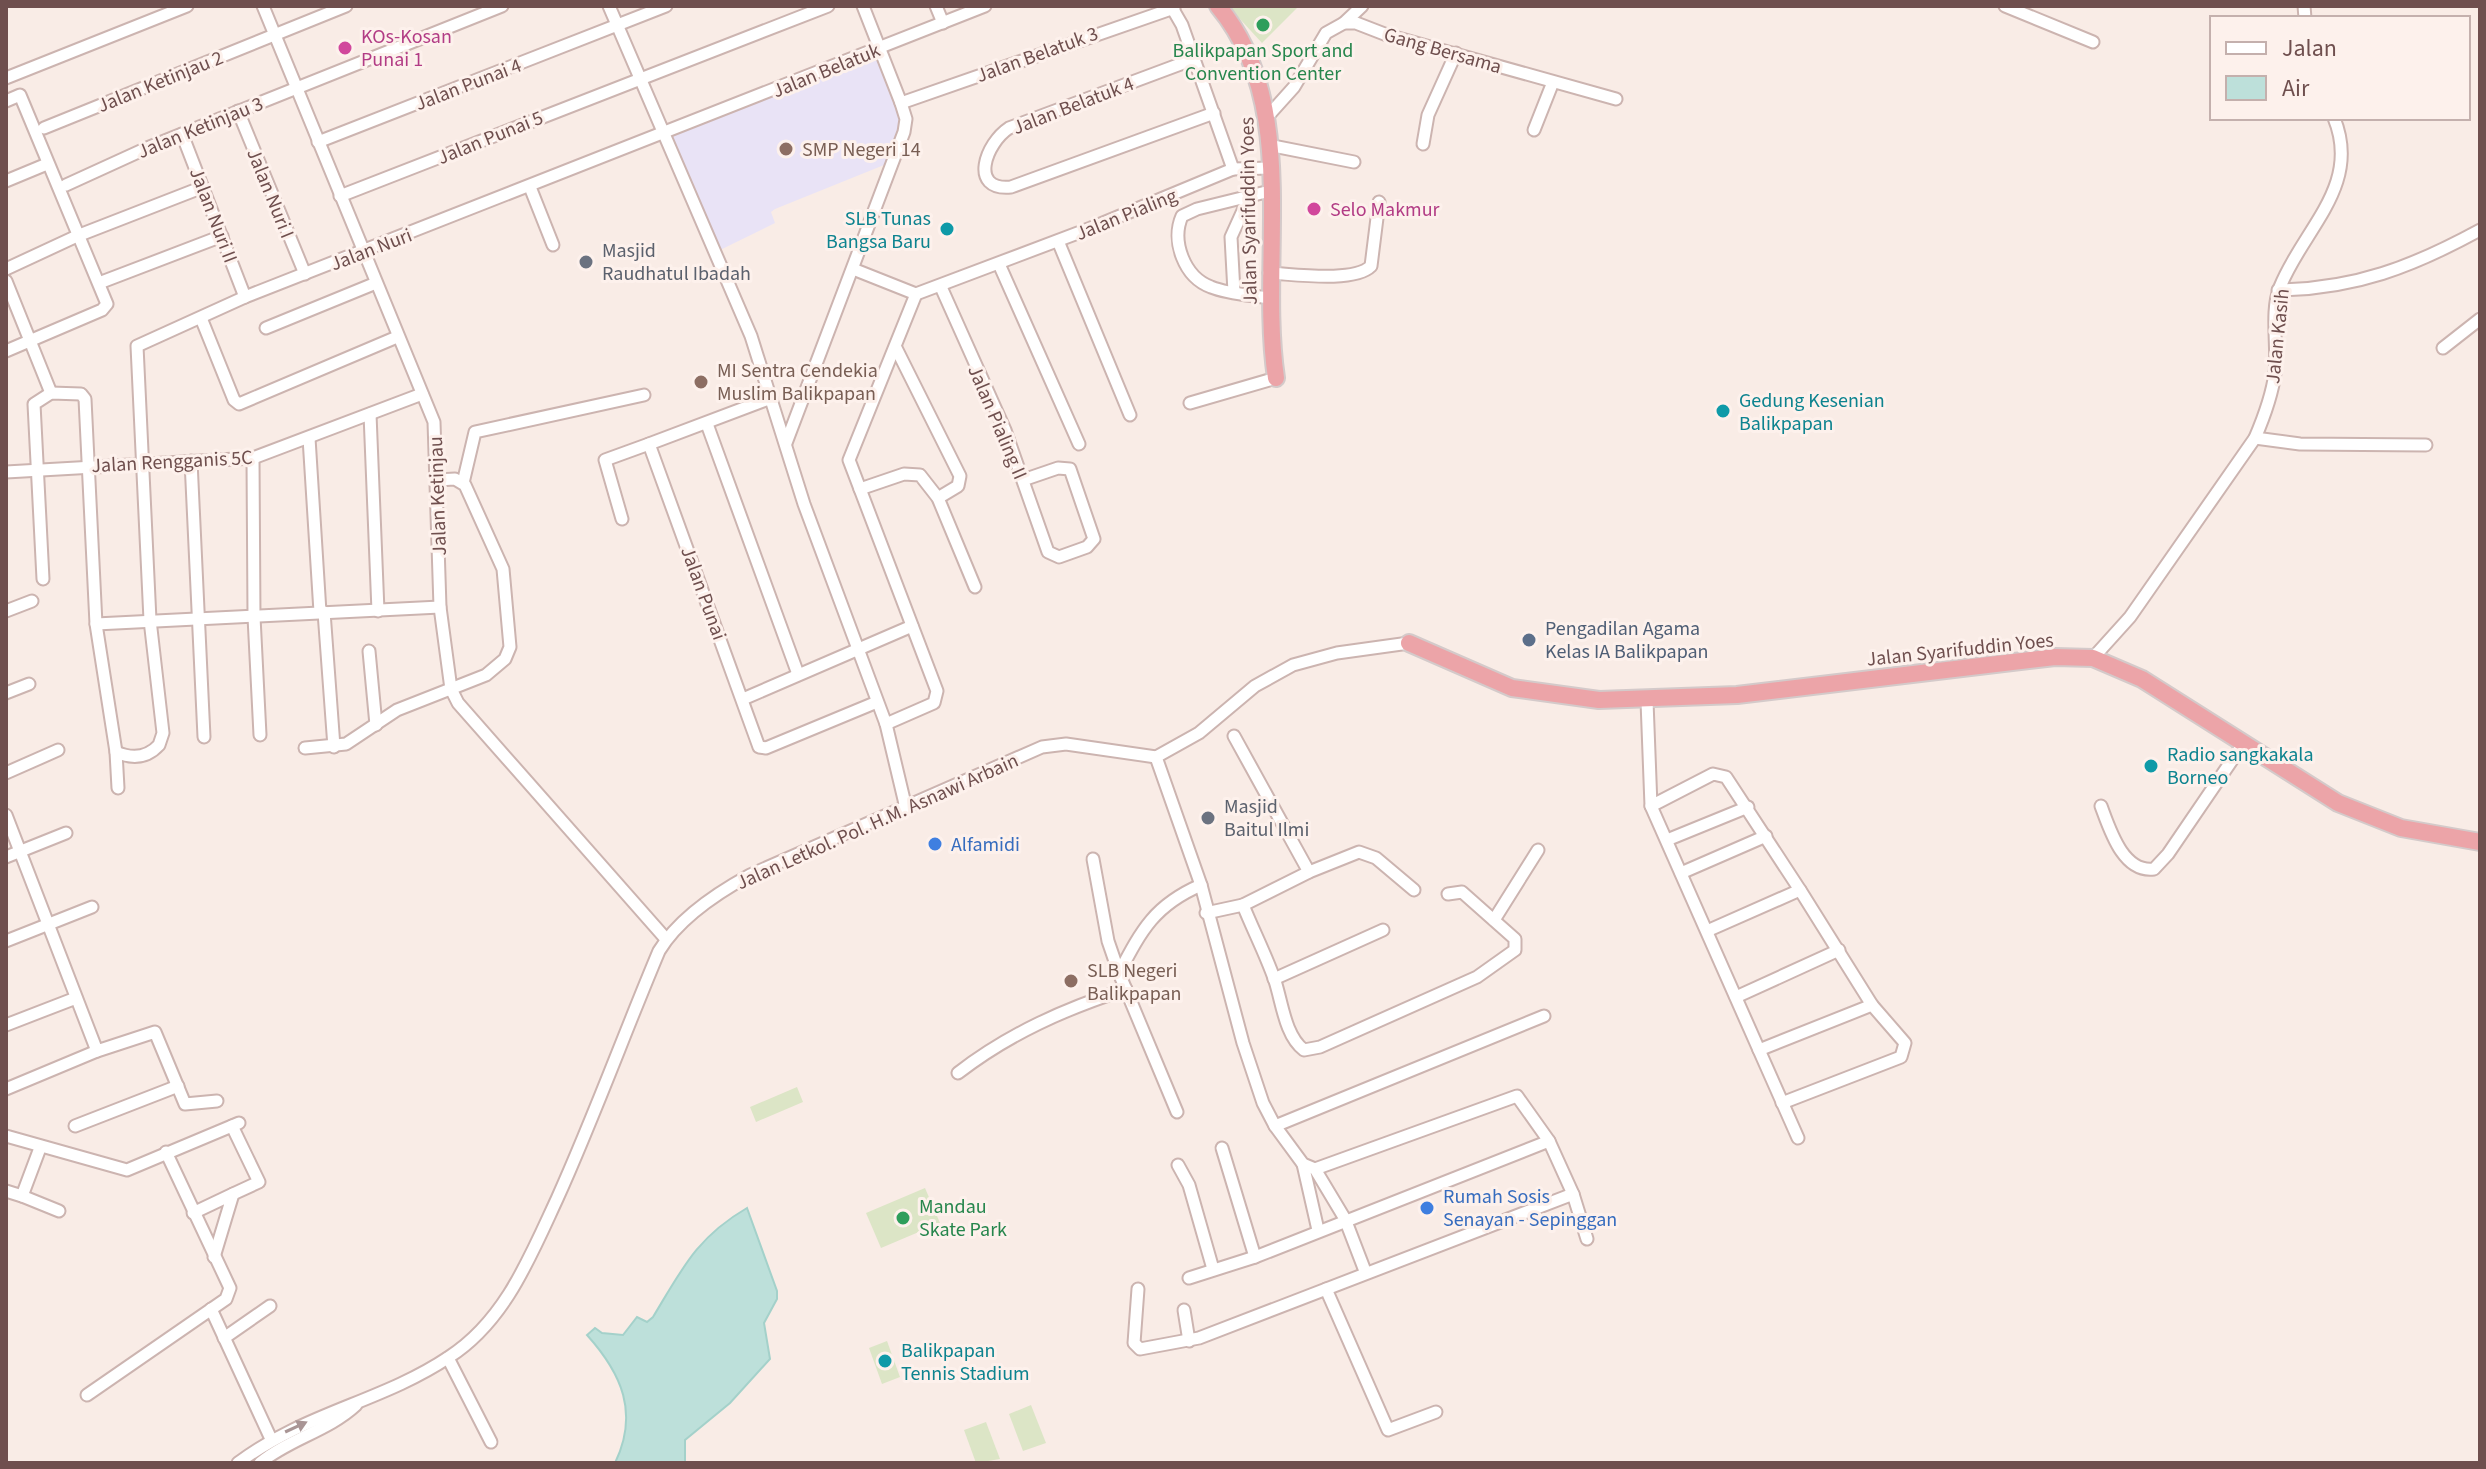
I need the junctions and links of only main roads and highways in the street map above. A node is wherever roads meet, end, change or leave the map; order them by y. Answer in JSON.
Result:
{"nodes":[{"id":1,"x":1218,"y":6,"type":"edge"},
{"id":2,"x":1276,"y":378,"type":"road end"},
{"id":3,"x":1409,"y":643,"type":"road end"},
{"id":4,"x":2480,"y":842,"type":"edge"}],
"edges":[{"from":1,"to":2,"type":"highway","name":"Jalan Syarifuddin Yoes"},
{"from":3,"to":4,"type":"highway","name":"Jalan Syarifuddin Yoes"}]}
